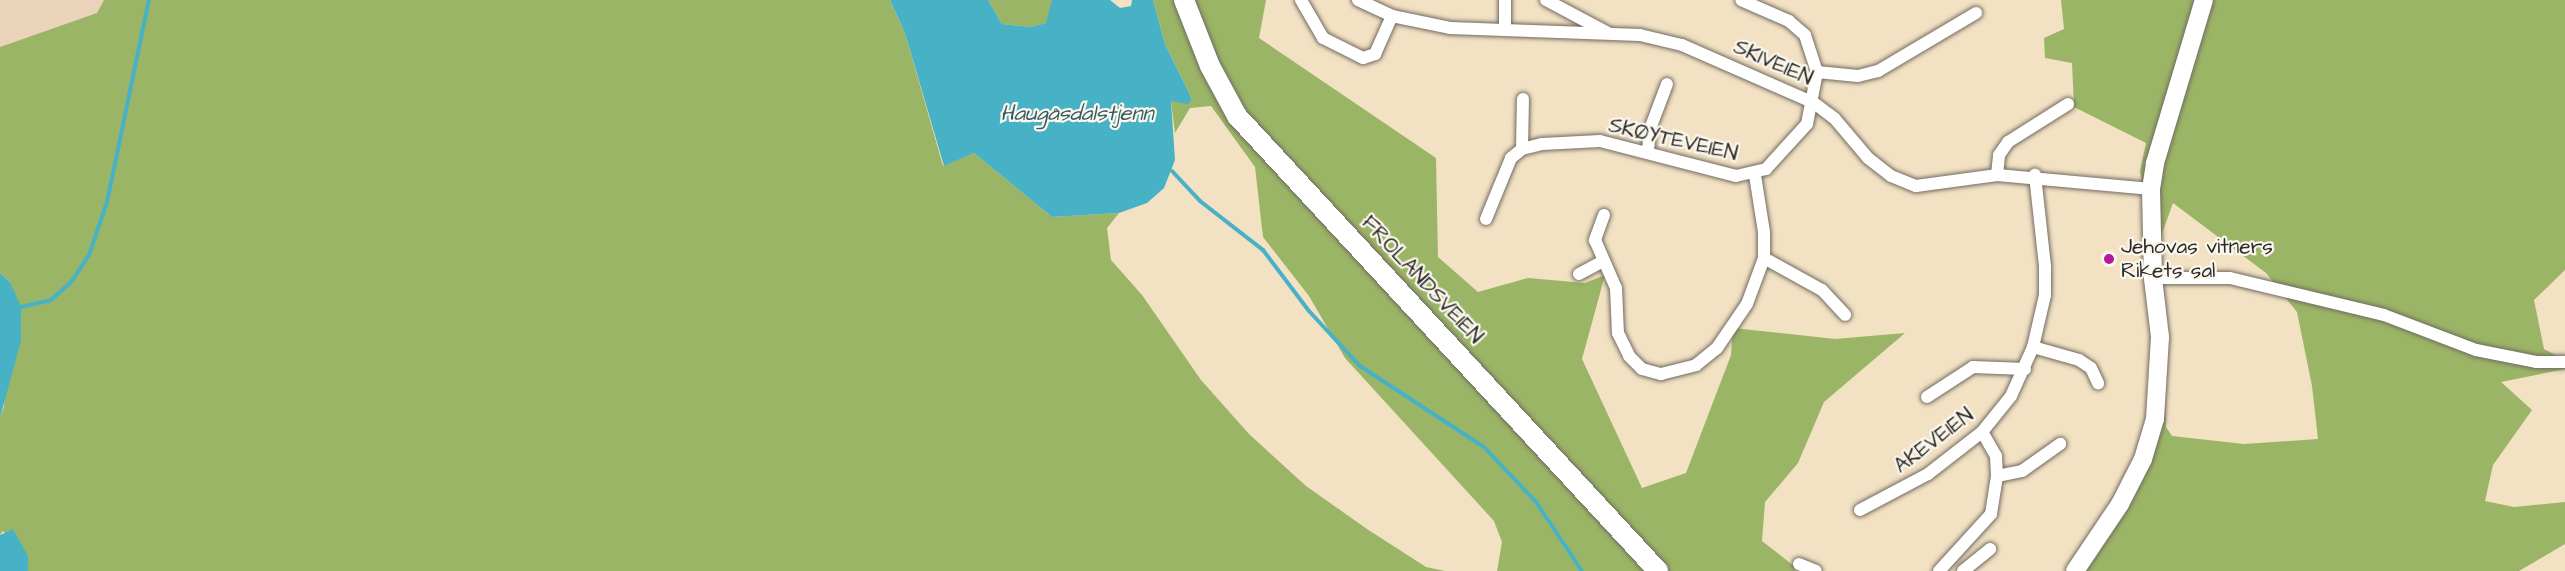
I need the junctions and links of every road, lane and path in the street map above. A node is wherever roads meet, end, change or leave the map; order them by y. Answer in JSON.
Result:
{"nodes":[{"id":1,"x":1184,"y":0,"type":"edge"},
{"id":2,"x":1301,"y":0,"type":"edge"},
{"id":3,"x":1358,"y":0,"type":"edge"},
{"id":4,"x":1505,"y":0,"type":"edge"},
{"id":5,"x":1546,"y":0,"type":"edge"},
{"id":6,"x":1741,"y":0,"type":"edge"},
{"id":7,"x":2204,"y":0,"type":"edge"},
{"id":8,"x":1976,"y":13,"type":"dead end"},
{"id":9,"x":1392,"y":16,"type":"junction"},
{"id":10,"x":1505,"y":28,"type":"junction"},
{"id":11,"x":1609,"y":33,"type":"junction"},
{"id":12,"x":1817,"y":72,"type":"junction"},
{"id":13,"x":1667,"y":84,"type":"dead end"},
{"id":14,"x":1523,"y":99,"type":"dead end"},
{"id":15,"x":1814,"y":103,"type":"junction"},
{"id":16,"x":2068,"y":104,"type":"dead end"},
{"id":17,"x":1522,"y":149,"type":"junction"},
{"id":18,"x":1648,"y":151,"type":"junction"},
{"id":19,"x":1755,"y":175,"type":"junction"},
{"id":20,"x":1997,"y":175,"type":"junction"},
{"id":21,"x":2035,"y":176,"type":"junction"},
{"id":22,"x":2151,"y":189,"type":"junction"},
{"id":23,"x":1604,"y":215,"type":"dead end"},
{"id":24,"x":1485,"y":219,"type":"dead end"},
{"id":25,"x":1764,"y":258,"type":"junction"},
{"id":26,"x":1603,"y":261,"type":"junction"},
{"id":27,"x":1579,"y":274,"type":"dead end"},
{"id":28,"x":2153,"y":278,"type":"junction"},
{"id":29,"x":1845,"y":315,"type":"dead end"},
{"id":30,"x":2033,"y":347,"type":"junction"},
{"id":31,"x":2565,"y":362,"type":"edge"},
{"id":32,"x":2025,"y":369,"type":"junction"},
{"id":33,"x":2098,"y":383,"type":"dead end"},
{"id":34,"x":1927,"y":397,"type":"dead end"},
{"id":35,"x":1982,"y":432,"type":"junction"},
{"id":36,"x":2060,"y":444,"type":"dead end"},
{"id":37,"x":1998,"y":476,"type":"junction"},
{"id":38,"x":1860,"y":510,"type":"dead end"},
{"id":39,"x":1989,"y":549,"type":"dead end"},
{"id":40,"x":1799,"y":564,"type":"dead end"},
{"id":41,"x":1658,"y":571,"type":"edge"},
{"id":42,"x":1816,"y":571,"type":"edge"},
{"id":43,"x":1939,"y":571,"type":"edge"},
{"id":44,"x":1963,"y":571,"type":"edge"},
{"id":45,"x":2074,"y":571,"type":"edge"}],
"edges":[{"from":1,"to":41,"type":"main road","name":"FROLANDSVEIEN"},
{"from":2,"to":9,"type":"street"},
{"from":3,"to":9,"type":"street","name":"SKIVEIEN"},
{"from":4,"to":10,"type":"street"},
{"from":5,"to":11,"type":"street"},
{"from":6,"to":12,"type":"street"},
{"from":7,"to":22,"type":"main road"},
{"from":8,"to":12,"type":"street"},
{"from":9,"to":10,"type":"street","name":"SKIVEIEN"},
{"from":10,"to":11,"type":"street","name":"SKIVEIEN"},
{"from":11,"to":15,"type":"street","name":"SKIVEIEN"},
{"from":12,"to":15,"type":"street","name":"SKØYTEVEIEN"},
{"from":13,"to":18,"type":"street"},
{"from":14,"to":17,"type":"street"},
{"from":15,"to":19,"type":"street","name":"SKØYTEVEIEN"},
{"from":15,"to":20,"type":"street","name":"SKIVEIEN"},
{"from":16,"to":20,"type":"street"},
{"from":17,"to":18,"type":"street","name":"SKØYTEVEIEN"},
{"from":17,"to":24,"type":"street"},
{"from":18,"to":19,"type":"street","name":"SKØYTEVEIEN"},
{"from":19,"to":25,"type":"street"},
{"from":20,"to":21,"type":"street","name":"SKIVEIEN"},
{"from":21,"to":22,"type":"street","name":"SKIVEIEN"},
{"from":21,"to":30,"type":"street","name":"AKEVEIEN"},
{"from":22,"to":28,"type":"main road"},
{"from":23,"to":26,"type":"street"},
{"from":25,"to":26,"type":"street"},
{"from":25,"to":29,"type":"street"},
{"from":26,"to":27,"type":"street"},
{"from":28,"to":31,"type":"street"},
{"from":28,"to":45,"type":"main road"},
{"from":30,"to":32,"type":"street","name":"AKEVEIEN"},
{"from":30,"to":33,"type":"street"},
{"from":32,"to":34,"type":"street"},
{"from":32,"to":35,"type":"street","name":"AKEVEIEN"},
{"from":35,"to":37,"type":"street"},
{"from":35,"to":38,"type":"street","name":"AKEVEIEN"},
{"from":36,"to":37,"type":"street"},
{"from":37,"to":43,"type":"street"},
{"from":39,"to":44,"type":"street"},
{"from":40,"to":42,"type":"street"}]}
